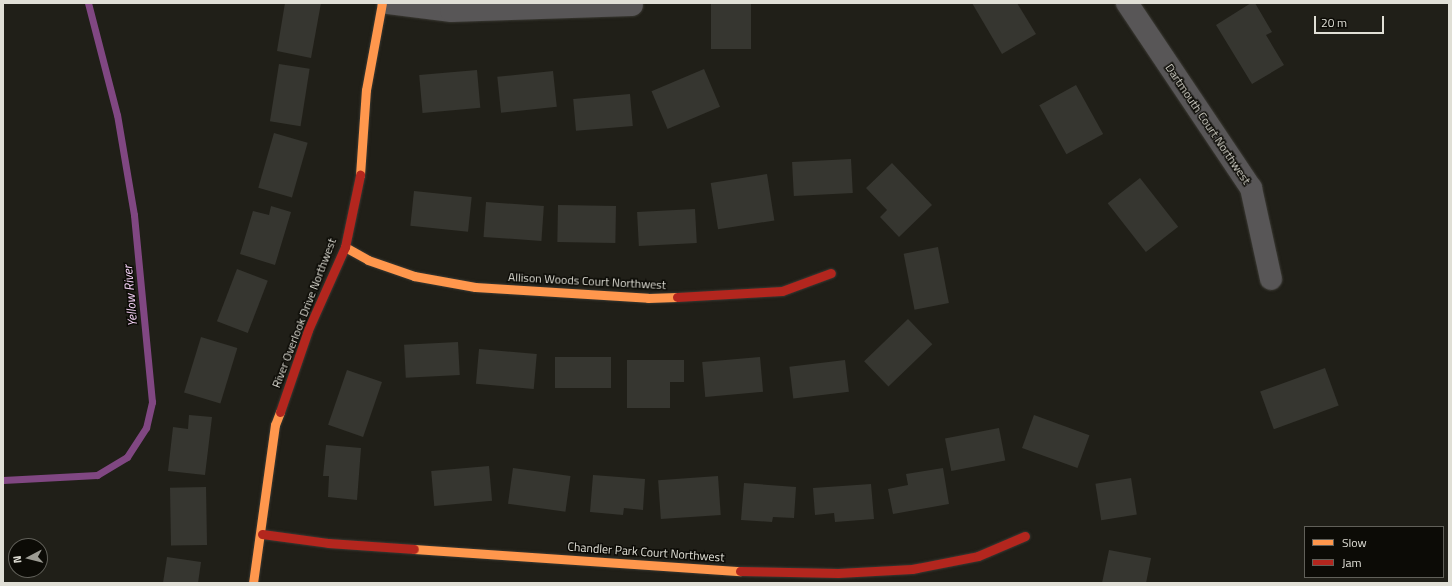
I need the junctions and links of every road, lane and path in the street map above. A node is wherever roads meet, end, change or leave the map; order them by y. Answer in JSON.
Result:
{"nodes":[{"id":1,"x":382,"y":3,"type":"edge"},
{"id":2,"x":388,"y":3,"type":"edge"},
{"id":3,"x":1127,"y":3,"type":"edge"},
{"id":4,"x":632,"y":5,"type":"dead end"},
{"id":5,"x":345,"y":247,"type":"junction"},
{"id":6,"x":831,"y":274,"type":"dead end"},
{"id":7,"x":1271,"y":279,"type":"dead end"},
{"id":8,"x":262,"y":534,"type":"junction"},
{"id":9,"x":1025,"y":536,"type":"dead end"},
{"id":10,"x":253,"y":583,"type":"edge"}],
"edges":[{"from":1,"to":5,"type":"street","name":"River Overlook Drive Northwest"},
{"from":2,"to":4,"type":"street"},
{"from":3,"to":7,"type":"street","name":"Dartmouth Court Northwest"},
{"from":5,"to":6,"type":"street","name":"Allison Woods Court Northwest"},
{"from":5,"to":8,"type":"street","name":"River Overlook Drive Northwest"},
{"from":8,"to":9,"type":"street","name":"Chandler Park Court Northwest"},
{"from":8,"to":10,"type":"street","name":"River Overlook Drive Northwest"}]}
